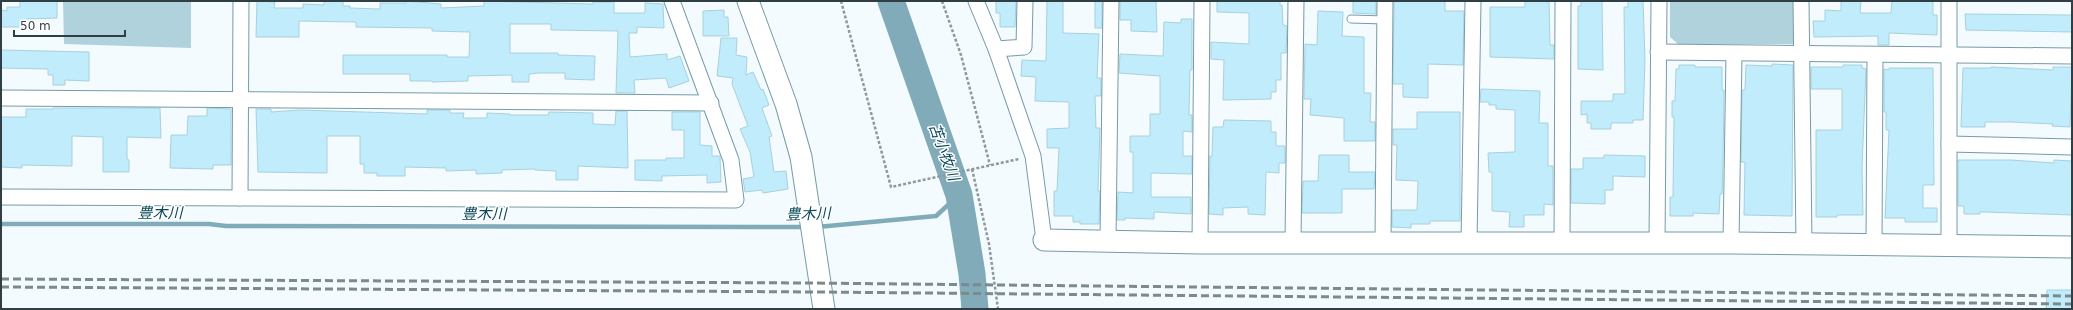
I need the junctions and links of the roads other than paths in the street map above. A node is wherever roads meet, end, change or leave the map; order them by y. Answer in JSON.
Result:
{"nodes":[{"id":1,"x":241,"y":1,"type":"edge"},
{"id":2,"x":672,"y":1,"type":"edge"},
{"id":3,"x":748,"y":1,"type":"edge"},
{"id":4,"x":976,"y":1,"type":"edge"},
{"id":5,"x":1025,"y":1,"type":"edge"},
{"id":6,"x":1111,"y":1,"type":"edge"},
{"id":7,"x":1202,"y":1,"type":"edge"},
{"id":8,"x":1296,"y":1,"type":"edge"},
{"id":9,"x":1385,"y":1,"type":"edge"},
{"id":10,"x":1473,"y":1,"type":"edge"},
{"id":11,"x":1563,"y":1,"type":"edge"},
{"id":12,"x":1659,"y":1,"type":"edge"},
{"id":13,"x":1801,"y":1,"type":"edge"},
{"id":14,"x":1949,"y":1,"type":"edge"},
{"id":15,"x":1351,"y":19,"type":"dead end"},
{"id":16,"x":1385,"y":20,"type":"junction"},
{"id":17,"x":996,"y":49,"type":"junction"},
{"id":18,"x":1658,"y":52,"type":"junction"},
{"id":19,"x":1734,"y":54,"type":"junction"},
{"id":20,"x":1802,"y":55,"type":"junction"},
{"id":21,"x":1875,"y":55,"type":"junction"},
{"id":22,"x":1949,"y":55,"type":"junction"},
{"id":23,"x":2072,"y":56,"type":"edge"},
{"id":24,"x":1,"y":98,"type":"edge"},
{"id":25,"x":240,"y":100,"type":"junction"},
{"id":26,"x":711,"y":103,"type":"junction"},
{"id":27,"x":1950,"y":144,"type":"junction"},
{"id":28,"x":2072,"y":147,"type":"edge"},
{"id":29,"x":1,"y":197,"type":"edge"},
{"id":30,"x":240,"y":198,"type":"junction"},
{"id":31,"x":1044,"y":240,"type":"joint"},
{"id":32,"x":1108,"y":240,"type":"junction"},
{"id":33,"x":1200,"y":242,"type":"junction"},
{"id":34,"x":1382,"y":242,"type":"junction"},
{"id":35,"x":1293,"y":243,"type":"junction"},
{"id":36,"x":1469,"y":243,"type":"junction"},
{"id":37,"x":1562,"y":243,"type":"junction"},
{"id":38,"x":1731,"y":243,"type":"junction"},
{"id":39,"x":1657,"y":244,"type":"junction"},
{"id":40,"x":1804,"y":244,"type":"junction"},
{"id":41,"x":1874,"y":245,"type":"junction"},
{"id":42,"x":1949,"y":245,"type":"junction"},
{"id":43,"x":2072,"y":247,"type":"edge"},
{"id":44,"x":824,"y":309,"type":"edge"}],
"edges":[{"from":1,"to":25,"type":"street"},
{"from":2,"to":26,"type":"street"},
{"from":3,"to":44,"type":"street"},
{"from":4,"to":17,"type":"street"},
{"from":5,"to":17,"type":"street"},
{"from":6,"to":32,"type":"street"},
{"from":7,"to":33,"type":"street"},
{"from":8,"to":35,"type":"street"},
{"from":9,"to":16,"type":"street"},
{"from":10,"to":36,"type":"street"},
{"from":11,"to":37,"type":"street"},
{"from":12,"to":18,"type":"street"},
{"from":13,"to":20,"type":"street"},
{"from":14,"to":22,"type":"street"},
{"from":15,"to":16,"type":"lane"},
{"from":16,"to":34,"type":"street"},
{"from":17,"to":31,"type":"street"},
{"from":18,"to":19,"type":"street"},
{"from":18,"to":39,"type":"street"},
{"from":19,"to":20,"type":"street"},
{"from":19,"to":38,"type":"street"},
{"from":20,"to":21,"type":"street"},
{"from":20,"to":40,"type":"street"},
{"from":21,"to":22,"type":"street"},
{"from":21,"to":41,"type":"street"},
{"from":22,"to":23,"type":"street"},
{"from":22,"to":27,"type":"street"},
{"from":24,"to":25,"type":"street"},
{"from":25,"to":26,"type":"street"},
{"from":25,"to":30,"type":"street"},
{"from":26,"to":30,"type":"street"},
{"from":27,"to":28,"type":"street"},
{"from":27,"to":42,"type":"street"},
{"from":29,"to":30,"type":"street"},
{"from":31,"to":32,"type":"street"},
{"from":32,"to":33,"type":"street"},
{"from":33,"to":35,"type":"street"},
{"from":34,"to":35,"type":"street"},
{"from":34,"to":36,"type":"street"},
{"from":36,"to":37,"type":"street"},
{"from":37,"to":39,"type":"street"},
{"from":38,"to":39,"type":"street"},
{"from":38,"to":40,"type":"street"},
{"from":40,"to":41,"type":"street"},
{"from":41,"to":42,"type":"street"},
{"from":42,"to":43,"type":"street"}]}
